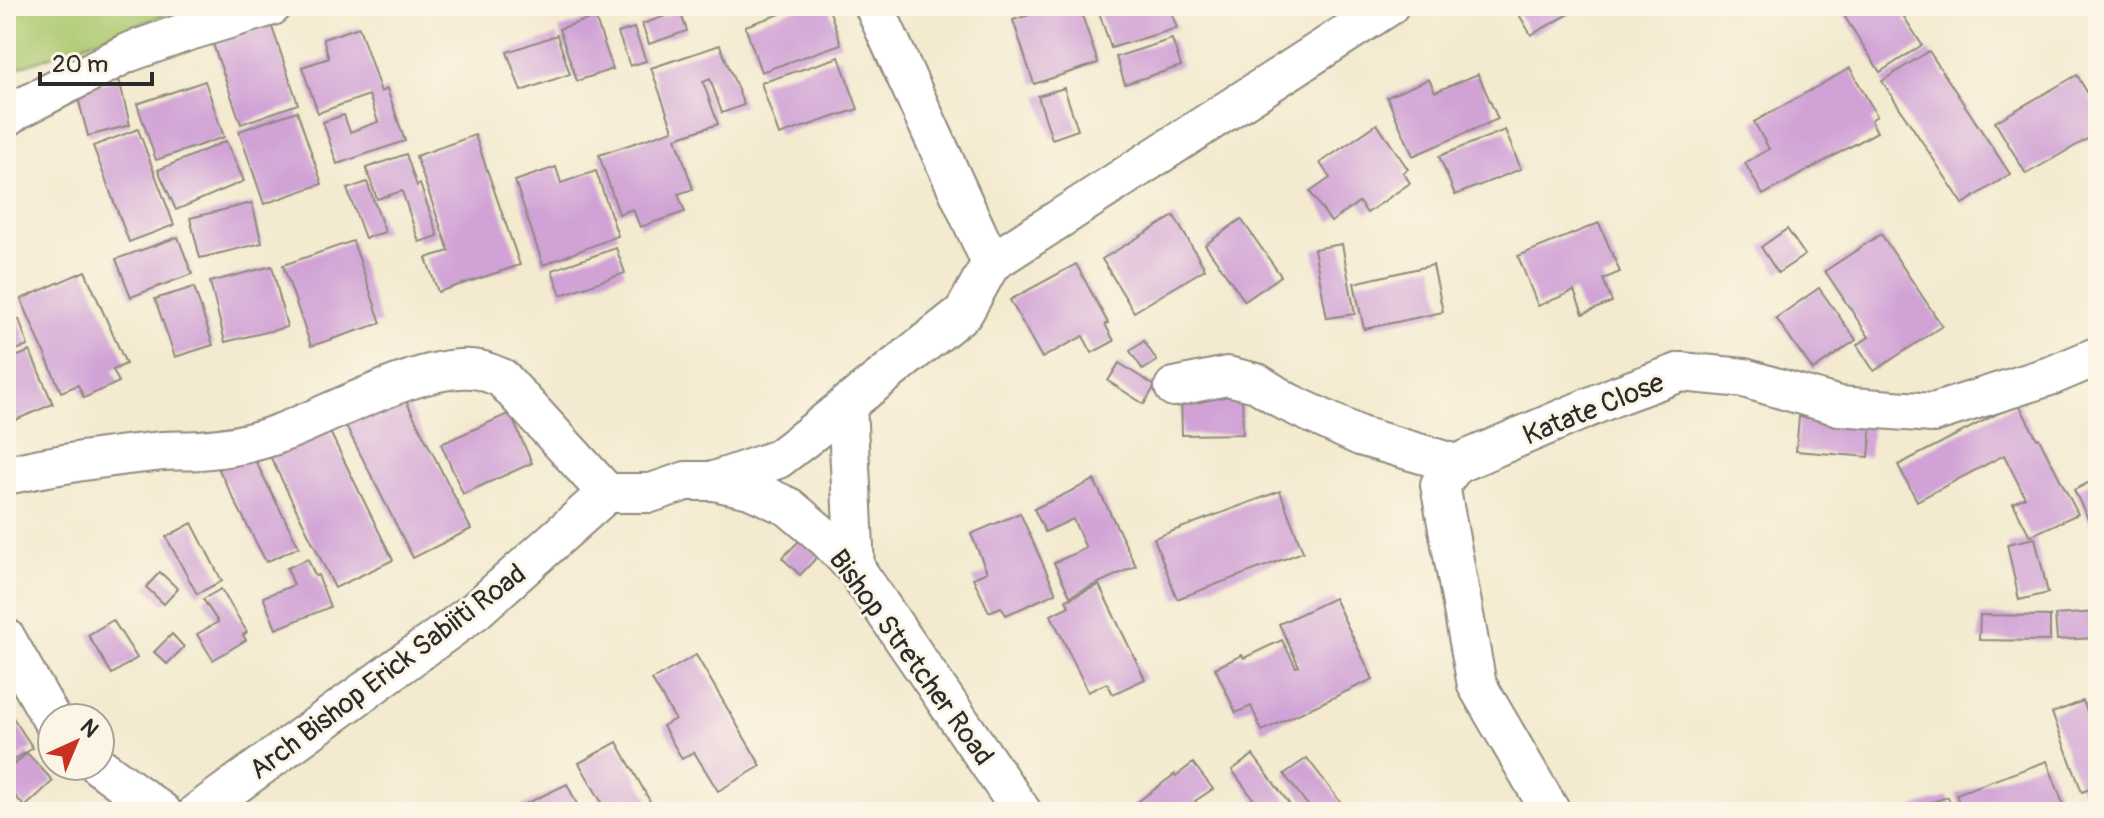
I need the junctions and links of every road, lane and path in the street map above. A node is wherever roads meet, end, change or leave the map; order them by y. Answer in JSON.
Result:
{"nodes":[{"id":1,"x":272,"y":6,"type":"edge"},
{"id":2,"x":874,"y":6,"type":"edge"},
{"id":3,"x":1389,"y":6,"type":"edge"},
{"id":4,"x":6,"y":118,"type":"edge"},
{"id":5,"x":991,"y":263,"type":"junction"},
{"id":6,"x":2098,"y":356,"type":"edge"},
{"id":7,"x":1174,"y":387,"type":"dead end"},
{"id":8,"x":847,"y":404,"type":"junction"},
{"id":9,"x":1456,"y":464,"type":"junction"},
{"id":10,"x":6,"y":475,"type":"edge"},
{"id":11,"x":714,"y":481,"type":"junction"},
{"id":12,"x":607,"y":493,"type":"junction"},
{"id":13,"x":855,"y":568,"type":"junction"},
{"id":14,"x":6,"y":638,"type":"edge"},
{"id":15,"x":42,"y":702,"type":"edge"},
{"id":16,"x":116,"y":778,"type":"edge"},
{"id":17,"x":162,"y":812,"type":"edge"},
{"id":18,"x":198,"y":812,"type":"edge"},
{"id":19,"x":1022,"y":812,"type":"edge"},
{"id":20,"x":1551,"y":812,"type":"edge"}],
"edges":[{"from":1,"to":4,"type":"street"},
{"from":2,"to":5,"type":"street"},
{"from":3,"to":5,"type":"street"},
{"from":5,"to":8,"type":"street"},
{"from":6,"to":9,"type":"street","name":"Katate Close"},
{"from":7,"to":9,"type":"street"},
{"from":8,"to":11,"type":"street"},
{"from":8,"to":13,"type":"street"},
{"from":9,"to":20,"type":"street"},
{"from":10,"to":12,"type":"street"},
{"from":11,"to":12,"type":"street","name":"Bishop Stretcher Road"},
{"from":11,"to":13,"type":"street","name":"Bishop Stretcher Road"},
{"from":12,"to":18,"type":"street","name":"Arch Bishop Erick Sabiiti Road"},
{"from":13,"to":19,"type":"street","name":"Bishop Stretcher Road"},
{"from":14,"to":15,"type":"street"},
{"from":16,"to":17,"type":"street"}]}
